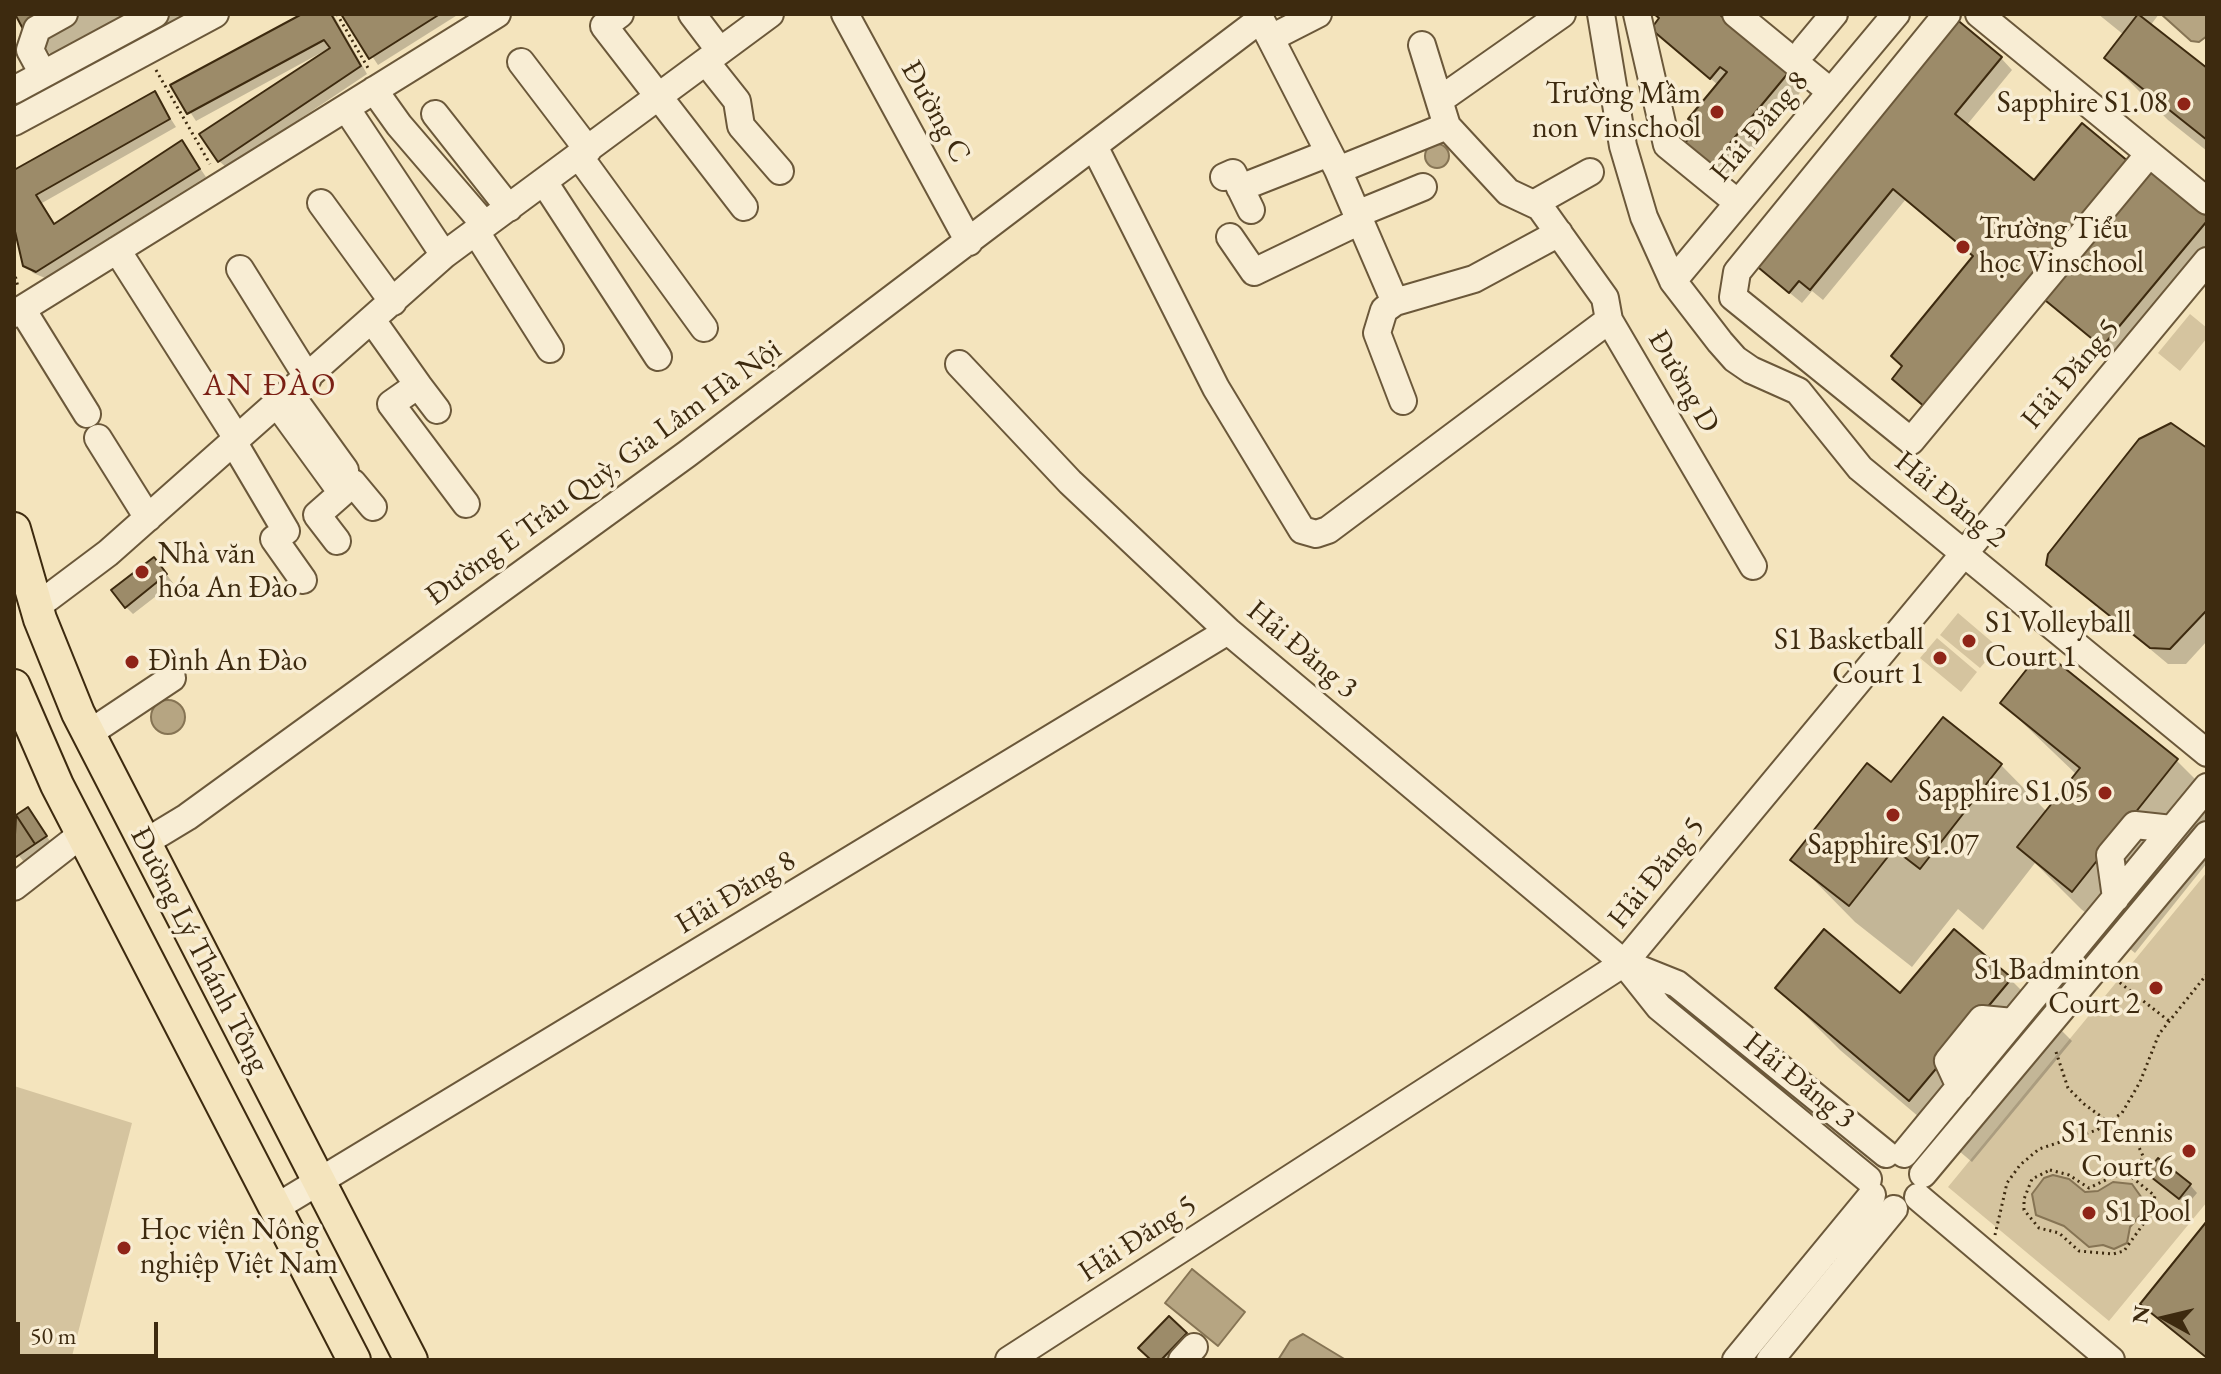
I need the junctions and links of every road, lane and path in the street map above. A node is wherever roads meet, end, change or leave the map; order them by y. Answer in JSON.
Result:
{"nodes":[{"id":1,"x":64,"y":14,"type":"edge"},
{"id":2,"x":155,"y":14,"type":"edge"},
{"id":3,"x":215,"y":14,"type":"edge"},
{"id":4,"x":337,"y":14,"type":"edge"},
{"id":5,"x":497,"y":14,"type":"edge"},
{"id":6,"x":620,"y":14,"type":"edge"},
{"id":7,"x":692,"y":14,"type":"edge"},
{"id":8,"x":770,"y":14,"type":"edge"},
{"id":9,"x":845,"y":14,"type":"edge"},
{"id":10,"x":1318,"y":14,"type":"edge"},
{"id":11,"x":1562,"y":14,"type":"edge"},
{"id":12,"x":1601,"y":14,"type":"edge"},
{"id":13,"x":1637,"y":14,"type":"edge"},
{"id":14,"x":1736,"y":14,"type":"edge"},
{"id":15,"x":1760,"y":14,"type":"edge"},
{"id":16,"x":1834,"y":14,"type":"edge"},
{"id":17,"x":1894,"y":14,"type":"edge"},
{"id":18,"x":1947,"y":14,"type":"edge"},
{"id":19,"x":1979,"y":14,"type":"edge"},
{"id":20,"x":120,"y":22,"type":"edge"},
{"id":21,"x":1263,"y":24,"type":"edge"},
{"id":22,"x":1422,"y":45,"type":"dead end"},
{"id":23,"x":713,"y":57,"type":"junction"},
{"id":24,"x":521,"y":62,"type":"dead end"},
{"id":25,"x":155,"y":67,"type":"dead end"},
{"id":26,"x":43,"y":74,"type":"junction"},
{"id":27,"x":373,"y":82,"type":"junction"},
{"id":28,"x":14,"y":90,"type":"edge"},
{"id":29,"x":1831,"y":92,"type":"junction"},
{"id":30,"x":660,"y":96,"type":"junction"},
{"id":31,"x":1656,"y":97,"type":"junction"},
{"id":32,"x":1441,"y":99,"type":"junction"},
{"id":33,"x":1616,"y":104,"type":"junction"},
{"id":34,"x":346,"y":108,"type":"junction"},
{"id":35,"x":435,"y":114,"type":"dead end"},
{"id":36,"x":14,"y":122,"type":"edge"},
{"id":37,"x":1447,"y":126,"type":"junction"},
{"id":38,"x":1094,"y":146,"type":"junction"},
{"id":39,"x":584,"y":153,"type":"junction"},
{"id":40,"x":2149,"y":154,"type":"junction"},
{"id":41,"x":1334,"y":162,"type":"junction"},
{"id":42,"x":780,"y":171,"type":"dead end"},
{"id":43,"x":1590,"y":172,"type":"dead end"},
{"id":44,"x":216,"y":174,"type":"dead end"},
{"id":45,"x":544,"y":182,"type":"junction"},
{"id":46,"x":1423,"y":187,"type":"dead end"},
{"id":47,"x":1238,"y":192,"type":"dead end"},
{"id":48,"x":2207,"y":201,"type":"edge"},
{"id":49,"x":321,"y":203,"type":"dead end"},
{"id":50,"x":1535,"y":203,"type":"junction"},
{"id":51,"x":1738,"y":203,"type":"junction"},
{"id":52,"x":744,"y":207,"type":"dead end"},
{"id":53,"x":509,"y":208,"type":"junction"},
{"id":54,"x":1358,"y":217,"type":"junction"},
{"id":55,"x":481,"y":228,"type":"junction"},
{"id":56,"x":1559,"y":233,"type":"junction"},
{"id":57,"x":1230,"y":237,"type":"dead end"},
{"id":58,"x":969,"y":242,"type":"junction"},
{"id":59,"x":117,"y":250,"type":"junction"},
{"id":60,"x":444,"y":255,"type":"junction"},
{"id":61,"x":2207,"y":261,"type":"edge"},
{"id":62,"x":240,"y":269,"type":"dead end"},
{"id":63,"x":1673,"y":281,"type":"junction"},
{"id":64,"x":393,"y":302,"type":"junction"},
{"id":65,"x":1395,"y":302,"type":"junction"},
{"id":66,"x":18,"y":312,"type":"edge"},
{"id":67,"x":372,"y":320,"type":"junction"},
{"id":68,"x":1609,"y":320,"type":"junction"},
{"id":69,"x":704,"y":328,"type":"dead end"},
{"id":70,"x":550,"y":349,"type":"dead end"},
{"id":71,"x":658,"y":357,"type":"dead end"},
{"id":72,"x":959,"y":364,"type":"dead end"},
{"id":73,"x":1818,"y":366,"type":"junction"},
{"id":74,"x":418,"y":385,"type":"junction"},
{"id":75,"x":1798,"y":391,"type":"junction"},
{"id":76,"x":292,"y":393,"type":"junction"},
{"id":77,"x":1403,"y":401,"type":"dead end"},
{"id":78,"x":437,"y":410,"type":"dead end"},
{"id":79,"x":87,"y":414,"type":"dead end"},
{"id":80,"x":98,"y":438,"type":"dead end"},
{"id":81,"x":236,"y":441,"type":"junction"},
{"id":82,"x":347,"y":488,"type":"junction"},
{"id":83,"x":466,"y":504,"type":"dead end"},
{"id":84,"x":373,"y":507,"type":"dead end"},
{"id":85,"x":148,"y":518,"type":"junction"},
{"id":86,"x":14,"y":529,"type":"edge"},
{"id":87,"x":337,"y":541,"type":"dead end"},
{"id":88,"x":1963,"y":551,"type":"junction"},
{"id":89,"x":1753,"y":566,"type":"dead end"},
{"id":90,"x":303,"y":580,"type":"dead end"},
{"id":91,"x":36,"y":607,"type":"junction"},
{"id":92,"x":1228,"y":631,"type":"junction"},
{"id":93,"x":172,"y":678,"type":"dead end"},
{"id":94,"x":14,"y":686,"type":"edge"},
{"id":95,"x":88,"y":734,"type":"junction"},
{"id":96,"x":2207,"y":753,"type":"edge"},
{"id":97,"x":2207,"y":787,"type":"edge"},
{"id":98,"x":82,"y":834,"type":"junction"},
{"id":99,"x":2207,"y":835,"type":"edge"},
{"id":100,"x":144,"y":843,"type":"junction"},
{"id":101,"x":14,"y":887,"type":"edge"},
{"id":102,"x":1624,"y":963,"type":"junction"},
{"id":103,"x":2207,"y":974,"type":"edge"},
{"id":104,"x":2112,"y":977,"type":"dead end"},
{"id":105,"x":2169,"y":1021,"type":"junction"},
{"id":106,"x":2055,"y":1047,"type":"dead end"},
{"id":107,"x":2110,"y":1122,"type":"junction"},
{"id":108,"x":1895,"y":1154,"type":"junction"},
{"id":109,"x":2135,"y":1178,"type":"junction"},
{"id":110,"x":319,"y":1182,"type":"junction"},
{"id":111,"x":1921,"y":1186,"type":"junction"},
{"id":112,"x":1878,"y":1194,"type":"junction"},
{"id":113,"x":275,"y":1208,"type":"junction"},
{"id":114,"x":1995,"y":1235,"type":"dead end"},
{"id":115,"x":354,"y":1360,"type":"edge"},
{"id":116,"x":411,"y":1360,"type":"edge"},
{"id":117,"x":1009,"y":1360,"type":"edge"},
{"id":118,"x":1736,"y":1360,"type":"edge"},
{"id":119,"x":1770,"y":1360,"type":"edge"},
{"id":120,"x":2111,"y":1360,"type":"edge"}],
"edges":[{"from":1,"to":26,"type":"street"},
{"from":2,"to":20,"type":"street"},
{"from":3,"to":36,"type":"street"},
{"from":4,"to":27,"type":"path"},
{"from":5,"to":27,"type":"street"},
{"from":6,"to":30,"type":"street"},
{"from":7,"to":23,"type":"street"},
{"from":8,"to":23,"type":"street"},
{"from":9,"to":58,"type":"street","name":"Đường C"},
{"from":10,"to":21,"type":"street","name":"Đường E Trâu Quỳ, Gia Lâm Hà Nội"},
{"from":11,"to":32,"type":"street"},
{"from":12,"to":33,"type":"street","name":"Hải Đăng 2"},
{"from":13,"to":31,"type":"street"},
{"from":14,"to":29,"type":"street"},
{"from":15,"to":16,"type":"street"},
{"from":17,"to":29,"type":"street","name":"Hải Đăng 8"},
{"from":18,"to":73,"type":"street"},
{"from":19,"to":40,"type":"street"},
{"from":20,"to":26,"type":"street"},
{"from":21,"to":38,"type":"street","name":"Đường E Trâu Quỳ, Gia Lâm Hà Nội"},
{"from":21,"to":41,"type":"street"},
{"from":22,"to":32,"type":"street"},
{"from":23,"to":30,"type":"street"},
{"from":23,"to":42,"type":"street"},
{"from":24,"to":39,"type":"street"},
{"from":25,"to":44,"type":"path"},
{"from":26,"to":28,"type":"street"},
{"from":27,"to":34,"type":"street"},
{"from":27,"to":55,"type":"street"},
{"from":29,"to":51,"type":"street","name":"Hải Đăng 8"},
{"from":30,"to":39,"type":"street"},
{"from":30,"to":52,"type":"street"},
{"from":31,"to":33,"type":"street"},
{"from":31,"to":51,"type":"street"},
{"from":32,"to":37,"type":"street"},
{"from":33,"to":63,"type":"street","name":"Hải Đăng 2"},
{"from":34,"to":59,"type":"street"},
{"from":34,"to":60,"type":"street"},
{"from":35,"to":53,"type":"street"},
{"from":37,"to":41,"type":"street"},
{"from":37,"to":50,"type":"street","name":"Đường D"},
{"from":38,"to":58,"type":"street","name":"Đường E Trâu Quỳ, Gia Lâm Hà Nội"},
{"from":38,"to":68,"type":"street"},
{"from":39,"to":45,"type":"street"},
{"from":39,"to":69,"type":"street"},
{"from":40,"to":48,"type":"street"},
{"from":40,"to":73,"type":"street"},
{"from":41,"to":47,"type":"street"},
{"from":41,"to":54,"type":"street"},
{"from":43,"to":50,"type":"street"},
{"from":45,"to":53,"type":"street"},
{"from":45,"to":71,"type":"street"},
{"from":46,"to":54,"type":"street"},
{"from":49,"to":64,"type":"street"},
{"from":50,"to":56,"type":"street","name":"Đường D"},
{"from":51,"to":63,"type":"street","name":"Hải Đăng 8"},
{"from":53,"to":55,"type":"street"},
{"from":54,"to":57,"type":"street"},
{"from":54,"to":65,"type":"street"},
{"from":55,"to":60,"type":"street"},
{"from":55,"to":70,"type":"street"},
{"from":56,"to":65,"type":"street"},
{"from":56,"to":68,"type":"street","name":"Đường D"},
{"from":58,"to":100,"type":"street","name":"Đường E Trâu Quỳ, Gia Lâm Hà Nội"},
{"from":59,"to":66,"type":"street"},
{"from":59,"to":81,"type":"street"},
{"from":60,"to":64,"type":"street"},
{"from":61,"to":88,"type":"street","name":"Hải Đăng 5"},
{"from":62,"to":76,"type":"street"},
{"from":63,"to":75,"type":"street","name":"Hải Đăng 2"},
{"from":64,"to":67,"type":"street"},
{"from":65,"to":77,"type":"street"},
{"from":66,"to":79,"type":"street"},
{"from":67,"to":74,"type":"street"},
{"from":67,"to":76,"type":"street"},
{"from":68,"to":89,"type":"street","name":"Đường D"},
{"from":72,"to":92,"type":"street","name":"Hải Đăng 3"},
{"from":73,"to":75,"type":"street"},
{"from":74,"to":78,"type":"street"},
{"from":74,"to":83,"type":"street"},
{"from":75,"to":88,"type":"street","name":"Hải Đăng 2"},
{"from":76,"to":81,"type":"street"},
{"from":76,"to":82,"type":"street"},
{"from":80,"to":85,"type":"street"},
{"from":81,"to":85,"type":"street"},
{"from":81,"to":90,"type":"street"},
{"from":82,"to":84,"type":"street"},
{"from":82,"to":87,"type":"street"},
{"from":85,"to":91,"type":"street"},
{"from":86,"to":91,"type":"main road","name":"Đường Lý Thánh Tông"},
{"from":88,"to":96,"type":"street","name":"Hải Đăng 2"},
{"from":88,"to":102,"type":"street","name":"Hải Đăng 5"},
{"from":91,"to":95,"type":"main road","name":"Đường Lý Thánh Tông"},
{"from":92,"to":102,"type":"street","name":"Hải Đăng 3"},
{"from":92,"to":110,"type":"street","name":"Hải Đăng 8"},
{"from":93,"to":95,"type":"street"},
{"from":94,"to":98,"type":"main road","name":"Đường Lý Thánh Tông"},
{"from":95,"to":100,"type":"main road","name":"Đường Lý Thánh Tông"},
{"from":97,"to":108,"type":"street"},
{"from":98,"to":101,"type":"street"},
{"from":98,"to":113,"type":"main road","name":"Đường Lý Thánh Tông"},
{"from":99,"to":111,"type":"street"},
{"from":100,"to":110,"type":"main road","name":"Đường Lý Thánh Tông"},
{"from":102,"to":108,"type":"street","name":"Hải Đăng 3"},
{"from":102,"to":112,"type":"street","name":"Hải Đăng 3"},
{"from":102,"to":117,"type":"street","name":"Hải Đăng 5"},
{"from":103,"to":105,"type":"path"},
{"from":104,"to":105,"type":"path"},
{"from":105,"to":107,"type":"path"},
{"from":106,"to":107,"type":"path"},
{"from":107,"to":109,"type":"path"},
{"from":107,"to":114,"type":"path"},
{"from":108,"to":111,"type":"street"},
{"from":108,"to":112,"type":"street"},
{"from":109,"to":109,"type":"path"},
{"from":110,"to":113,"type":"street","name":"Hải Đăng 8"},
{"from":110,"to":116,"type":"main road","name":"Đường Lý Thánh Tông"},
{"from":111,"to":112,"type":"street"},
{"from":111,"to":120,"type":"street"},
{"from":112,"to":118,"type":"street"},
{"from":112,"to":119,"type":"street"},
{"from":113,"to":115,"type":"main road","name":"Đường Lý Thánh Tông"}]}
